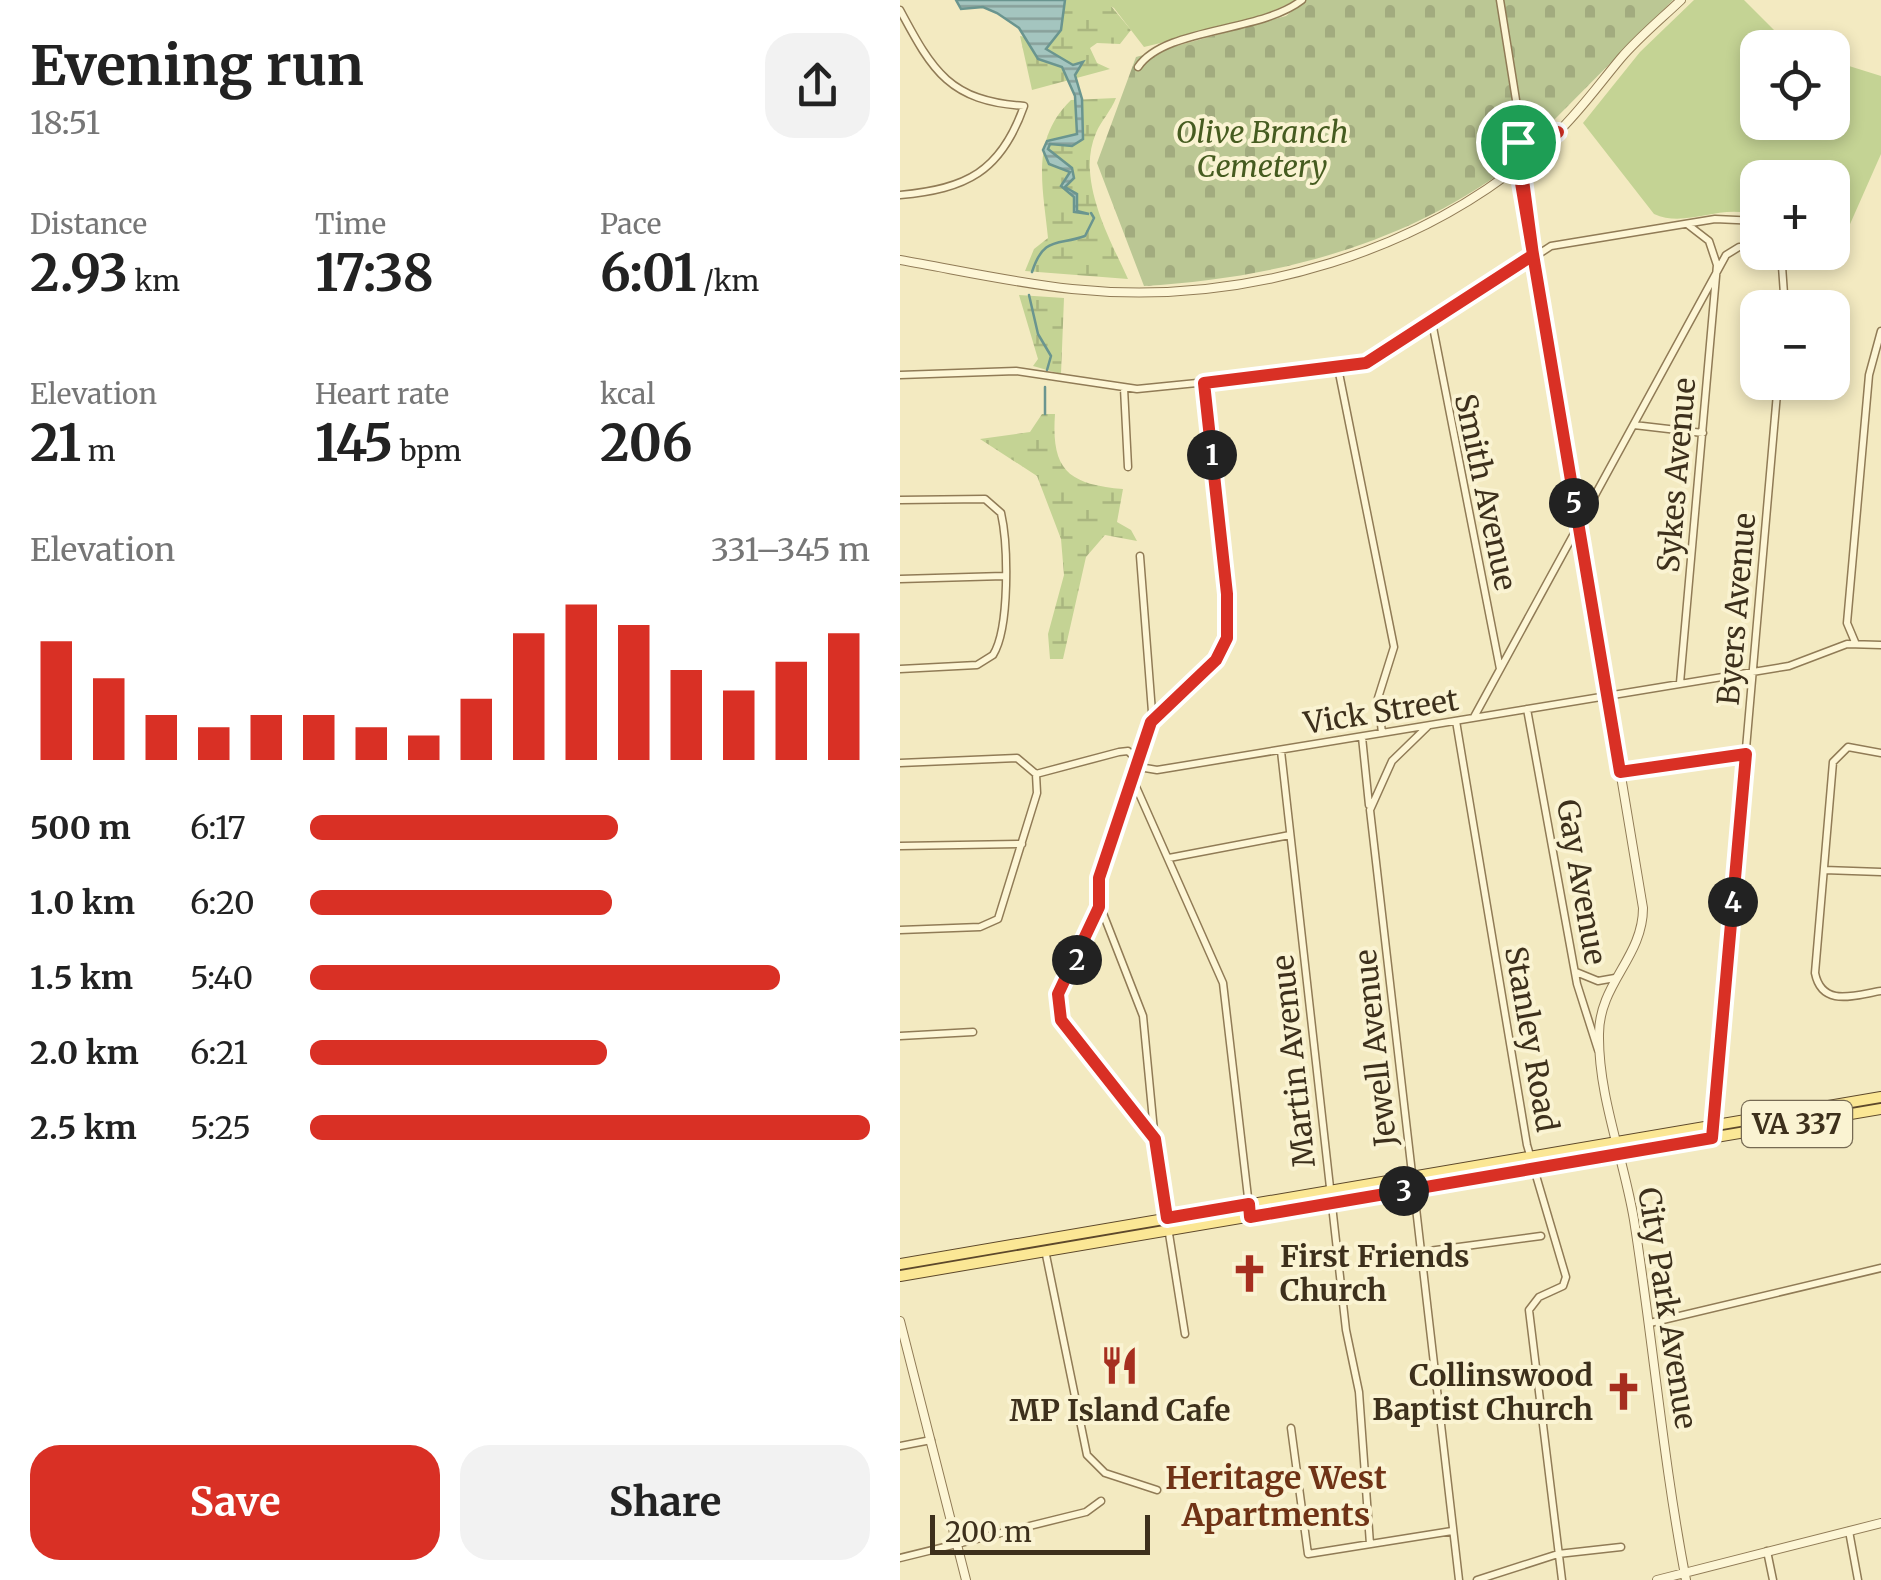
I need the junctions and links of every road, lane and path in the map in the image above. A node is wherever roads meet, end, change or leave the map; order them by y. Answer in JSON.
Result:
{"nodes":[{"id":1,"x":1302,"y":0,"type":"edge"},
{"id":2,"x":1500,"y":0,"type":"edge"},
{"id":3,"x":1681,"y":0,"type":"edge"},
{"id":4,"x":900,"y":10,"type":"edge"},
{"id":5,"x":1138,"y":67,"type":"dead end"},
{"id":6,"x":1518,"y":112,"type":"junction"},
{"id":7,"x":1558,"y":132,"type":"junction"},
{"id":8,"x":1518,"y":165,"type":"junction"},
{"id":9,"x":900,"y":194,"type":"edge"},
{"id":10,"x":1740,"y":218,"type":"edge"},
{"id":11,"x":1686,"y":224,"type":"junction"},
{"id":12,"x":1740,"y":249,"type":"edge"},
{"id":13,"x":1533,"y":255,"type":"junction"},
{"id":14,"x":900,"y":260,"type":"edge"},
{"id":15,"x":1717,"y":271,"type":"junction"},
{"id":16,"x":1432,"y":322,"type":"junction"},
{"id":17,"x":1881,"y":331,"type":"edge"},
{"id":18,"x":1338,"y":368,"type":"junction"},
{"id":19,"x":900,"y":375,"type":"edge"},
{"id":20,"x":1204,"y":383,"type":"junction"},
{"id":21,"x":1124,"y":388,"type":"junction"},
{"id":22,"x":1776,"y":400,"type":"edge"},
{"id":23,"x":1634,"y":425,"type":"junction"},
{"id":24,"x":1702,"y":432,"type":"junction"},
{"id":25,"x":1128,"y":467,"type":"dead end"},
{"id":26,"x":900,"y":500,"type":"edge"},
{"id":27,"x":1578,"y":528,"type":"junction"},
{"id":28,"x":1140,"y":556,"type":"dead end"},
{"id":29,"x":1004,"y":576,"type":"junction"},
{"id":30,"x":900,"y":579,"type":"edge"},
{"id":31,"x":1855,"y":642,"type":"junction"},
{"id":32,"x":1881,"y":645,"type":"edge"},
{"id":33,"x":900,"y":669,"type":"edge"},
{"id":34,"x":1500,"y":670,"type":"junction"},
{"id":35,"x":1752,"y":672,"type":"junction"},
{"id":36,"x":1680,"y":683,"type":"junction"},
{"id":37,"x":1607,"y":697,"type":"junction"},
{"id":38,"x":1527,"y":709,"type":"junction"},
{"id":39,"x":1474,"y":718,"type":"junction"},
{"id":40,"x":1456,"y":721,"type":"junction"},
{"id":41,"x":1151,"y":722,"type":"junction"},
{"id":42,"x":1428,"y":726,"type":"junction"},
{"id":43,"x":1382,"y":733,"type":"junction"},
{"id":44,"x":1362,"y":737,"type":"junction"},
{"id":45,"x":1281,"y":751,"type":"junction"},
{"id":46,"x":1881,"y":753,"type":"edge"},
{"id":47,"x":1746,"y":754,"type":"junction"},
{"id":48,"x":900,"y":763,"type":"edge"},
{"id":49,"x":1140,"y":763,"type":"junction"},
{"id":50,"x":1620,"y":772,"type":"junction"},
{"id":51,"x":1036,"y":774,"type":"junction"},
{"id":52,"x":1133,"y":780,"type":"junction"},
{"id":53,"x":1370,"y":810,"type":"junction"},
{"id":54,"x":1290,"y":835,"type":"junction"},
{"id":55,"x":1022,"y":844,"type":"junction"},
{"id":56,"x":900,"y":846,"type":"edge"},
{"id":57,"x":1168,"y":858,"type":"junction"},
{"id":58,"x":1824,"y":870,"type":"junction"},
{"id":59,"x":1881,"y":872,"type":"edge"},
{"id":60,"x":1099,"y":907,"type":"junction"},
{"id":61,"x":900,"y":930,"type":"edge"},
{"id":62,"x":1575,"y":972,"type":"junction"},
{"id":63,"x":1616,"y":978,"type":"junction"},
{"id":64,"x":1881,"y":991,"type":"edge"},
{"id":65,"x":973,"y":1032,"type":"dead end"},
{"id":66,"x":900,"y":1036,"type":"edge"},
{"id":67,"x":1602,"y":1060,"type":"junction"},
{"id":68,"x":1881,"y":1097,"type":"edge"},
{"id":69,"x":1881,"y":1109,"type":"edge"},
{"id":70,"x":1714,"y":1125,"type":"junction"},
{"id":71,"x":1712,"y":1138,"type":"junction"},
{"id":72,"x":1155,"y":1139,"type":"junction"},
{"id":73,"x":1618,"y":1148,"type":"junction"},
{"id":74,"x":1531,"y":1156,"type":"junction"},
{"id":75,"x":1536,"y":1168,"type":"junction"},
{"id":76,"x":1412,"y":1183,"type":"junction"},
{"id":77,"x":1330,"y":1197,"type":"junction"},
{"id":78,"x":1250,"y":1211,"type":"junction"},
{"id":79,"x":1167,"y":1225,"type":"junction"},
{"id":80,"x":1540,"y":1236,"type":"dead end"},
{"id":81,"x":1039,"y":1240,"type":"junction"},
{"id":82,"x":1046,"y":1252,"type":"junction"},
{"id":83,"x":1421,"y":1252,"type":"junction"},
{"id":84,"x":900,"y":1264,"type":"edge"},
{"id":85,"x":1881,"y":1268,"type":"edge"},
{"id":86,"x":900,"y":1276,"type":"edge"},
{"id":87,"x":900,"y":1320,"type":"edge"},
{"id":88,"x":1650,"y":1323,"type":"junction"},
{"id":89,"x":1185,"y":1334,"type":"dead end"},
{"id":90,"x":1290,"y":1428,"type":"dead end"},
{"id":91,"x":931,"y":1440,"type":"junction"},
{"id":92,"x":900,"y":1446,"type":"edge"},
{"id":93,"x":1157,"y":1490,"type":"dead end"},
{"id":94,"x":1101,"y":1502,"type":"dead end"},
{"id":95,"x":1881,"y":1523,"type":"edge"},
{"id":96,"x":1848,"y":1531,"type":"junction"},
{"id":97,"x":1452,"y":1532,"type":"junction"},
{"id":98,"x":957,"y":1544,"type":"junction"},
{"id":99,"x":1370,"y":1544,"type":"junction"},
{"id":100,"x":1621,"y":1547,"type":"dead end"},
{"id":101,"x":1767,"y":1551,"type":"junction"},
{"id":102,"x":1558,"y":1554,"type":"junction"},
{"id":103,"x":900,"y":1558,"type":"edge"},
{"id":104,"x":1686,"y":1576,"type":"edge"},
{"id":105,"x":966,"y":1580,"type":"edge"},
{"id":106,"x":1459,"y":1580,"type":"edge"},
{"id":107,"x":1477,"y":1580,"type":"edge"},
{"id":108,"x":1562,"y":1580,"type":"edge"},
{"id":109,"x":1657,"y":1580,"type":"edge"},
{"id":110,"x":1773,"y":1580,"type":"edge"},
{"id":111,"x":1858,"y":1580,"type":"edge"}],
"edges":[{"from":1,"to":5,"type":"street"},
{"from":2,"to":6,"type":"street"},
{"from":3,"to":7,"type":"street"},
{"from":4,"to":9,"type":"street"},
{"from":6,"to":7,"type":"street"},
{"from":6,"to":8,"type":"street"},
{"from":7,"to":8,"type":"street"},
{"from":8,"to":13,"type":"street","name":"City Park Avenue"},
{"from":8,"to":14,"type":"street"},
{"from":10,"to":11,"type":"street"},
{"from":11,"to":13,"type":"street"},
{"from":11,"to":15,"type":"street"},
{"from":12,"to":15,"type":"street"},
{"from":13,"to":16,"type":"street"},
{"from":13,"to":27,"type":"street","name":"City Park Avenue"},
{"from":15,"to":23,"type":"street"},
{"from":15,"to":24,"type":"street","name":"Sykes Avenue"},
{"from":16,"to":18,"type":"street"},
{"from":16,"to":34,"type":"street","name":"Smith Avenue"},
{"from":17,"to":31,"type":"street"},
{"from":18,"to":20,"type":"street"},
{"from":18,"to":43,"type":"street"},
{"from":19,"to":21,"type":"street"},
{"from":20,"to":21,"type":"street"},
{"from":20,"to":41,"type":"street"},
{"from":21,"to":25,"type":"street"},
{"from":22,"to":35,"type":"street","name":"Byers Avenue"},
{"from":23,"to":24,"type":"street"},
{"from":23,"to":27,"type":"street"},
{"from":24,"to":36,"type":"street","name":"Sykes Avenue"},
{"from":26,"to":29,"type":"street"},
{"from":27,"to":34,"type":"street"},
{"from":27,"to":37,"type":"street","name":"City Park Avenue"},
{"from":28,"to":41,"type":"street"},
{"from":29,"to":30,"type":"street"},
{"from":29,"to":33,"type":"street"},
{"from":31,"to":32,"type":"street","name":"Vick Street"},
{"from":31,"to":35,"type":"street","name":"Vick Street"},
{"from":34,"to":39,"type":"street"},
{"from":35,"to":36,"type":"street","name":"Vick Street"},
{"from":35,"to":47,"type":"street","name":"Byers Avenue"},
{"from":36,"to":37,"type":"street","name":"Vick Street"},
{"from":37,"to":38,"type":"street","name":"Vick Street"},
{"from":37,"to":50,"type":"street","name":"City Park Avenue"},
{"from":38,"to":39,"type":"street","name":"Vick Street"},
{"from":38,"to":62,"type":"street","name":"Gay Avenue"},
{"from":39,"to":40,"type":"street","name":"Vick Street"},
{"from":40,"to":42,"type":"street","name":"Vick Street"},
{"from":40,"to":74,"type":"street","name":"Stanley Road"},
{"from":41,"to":49,"type":"street"},
{"from":42,"to":43,"type":"street","name":"Vick Street"},
{"from":42,"to":53,"type":"street"},
{"from":43,"to":44,"type":"street","name":"Vick Street"},
{"from":44,"to":45,"type":"street","name":"Vick Street"},
{"from":44,"to":53,"type":"street","name":"Jewell Avenue"},
{"from":45,"to":49,"type":"street","name":"Vick Street"},
{"from":45,"to":54,"type":"street","name":"Martin Avenue"},
{"from":46,"to":58,"type":"street"},
{"from":47,"to":50,"type":"street"},
{"from":47,"to":70,"type":"street","name":"Byers Avenue"},
{"from":48,"to":51,"type":"street"},
{"from":49,"to":51,"type":"street","name":"Vick Street"},
{"from":49,"to":52,"type":"street"},
{"from":50,"to":63,"type":"street","name":"City Park Avenue"},
{"from":51,"to":55,"type":"street"},
{"from":52,"to":57,"type":"street"},
{"from":52,"to":60,"type":"street"},
{"from":53,"to":76,"type":"street","name":"Jewell Avenue"},
{"from":54,"to":57,"type":"street"},
{"from":54,"to":77,"type":"street","name":"Martin Avenue"},
{"from":55,"to":56,"type":"street"},
{"from":55,"to":61,"type":"street"},
{"from":57,"to":78,"type":"street"},
{"from":58,"to":59,"type":"street"},
{"from":58,"to":64,"type":"street"},
{"from":60,"to":72,"type":"street"},
{"from":60,"to":72,"type":"street"},
{"from":62,"to":63,"type":"street"},
{"from":62,"to":67,"type":"street","name":"Gay Avenue"},
{"from":63,"to":67,"type":"street","name":"City Park Avenue"},
{"from":65,"to":66,"type":"street"},
{"from":67,"to":73,"type":"street","name":"City Park Avenue"},
{"from":68,"to":70,"type":"main road","number":"VA 337"},
{"from":69,"to":71,"type":"main road","number":"VA 337"},
{"from":70,"to":71,"type":"street","name":"Byers Avenue"},
{"from":70,"to":73,"type":"main road","number":"VA 337"},
{"from":71,"to":73,"type":"main road","number":"VA 337"},
{"from":72,"to":79,"type":"street"},
{"from":73,"to":74,"type":"main road","number":"VA 337"},
{"from":73,"to":75,"type":"main road","number":"VA 337"},
{"from":73,"to":88,"type":"street","name":"City Park Avenue"},
{"from":74,"to":75,"type":"street","name":"Stanley Road"},
{"from":74,"to":76,"type":"main road","number":"VA 337"},
{"from":75,"to":76,"type":"main road","number":"VA 337"},
{"from":75,"to":102,"type":"street","name":"Stanley Road"},
{"from":76,"to":77,"type":"main road","number":"VA 337"},
{"from":76,"to":83,"type":"street","name":"Jewell Avenue"},
{"from":77,"to":78,"type":"main road","number":"VA 337"},
{"from":77,"to":99,"type":"street","name":"Martin Avenue"},
{"from":78,"to":79,"type":"main road","number":"VA 337"},
{"from":79,"to":81,"type":"main road","number":"VA 337"},
{"from":79,"to":82,"type":"main road","number":"VA 337"},
{"from":79,"to":89,"type":"street"},
{"from":80,"to":83,"type":"street"},
{"from":81,"to":82,"type":"street"},
{"from":81,"to":84,"type":"main road","number":"VA 337"},
{"from":82,"to":86,"type":"main road","number":"VA 337"},
{"from":82,"to":93,"type":"street"},
{"from":83,"to":97,"type":"street","name":"Jewell Avenue"},
{"from":85,"to":88,"type":"street"},
{"from":87,"to":91,"type":"street"},
{"from":88,"to":104,"type":"street","name":"City Park Avenue"},
{"from":90,"to":99,"type":"street"},
{"from":91,"to":92,"type":"street"},
{"from":91,"to":98,"type":"street"},
{"from":94,"to":98,"type":"street"},
{"from":95,"to":96,"type":"street"},
{"from":96,"to":101,"type":"street"},
{"from":96,"to":111,"type":"street"},
{"from":97,"to":99,"type":"street"},
{"from":97,"to":106,"type":"street","name":"Jewell Avenue"},
{"from":98,"to":103,"type":"street"},
{"from":98,"to":105,"type":"street"},
{"from":100,"to":102,"type":"street"},
{"from":101,"to":104,"type":"street"},
{"from":101,"to":110,"type":"street"},
{"from":102,"to":107,"type":"street"},
{"from":102,"to":108,"type":"street","name":"Stanley Road"},
{"from":104,"to":109,"type":"street"}]}
